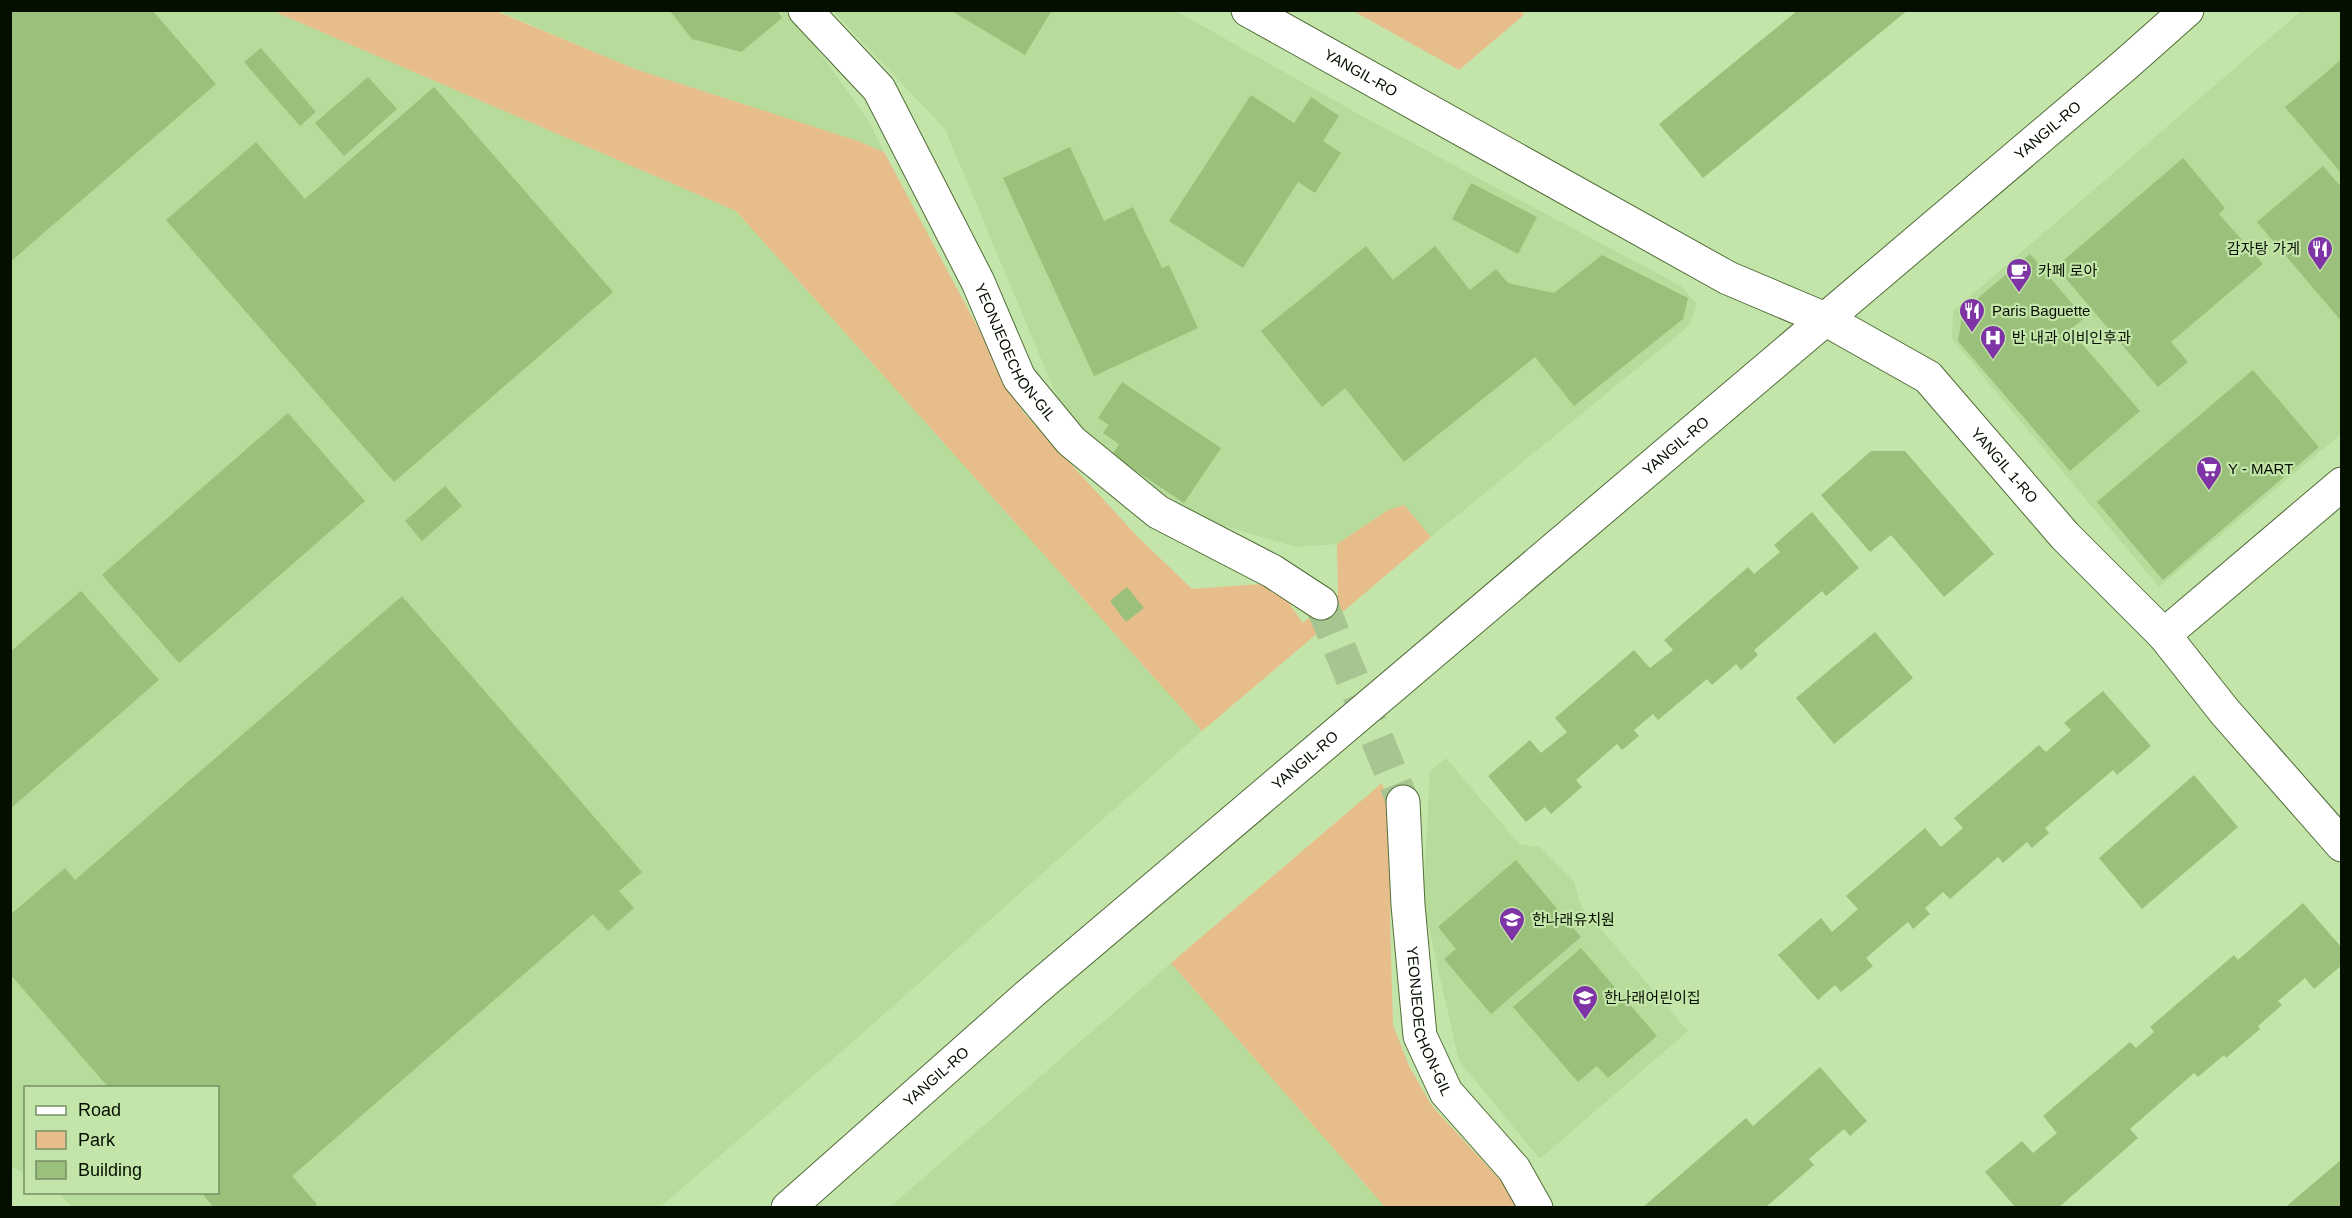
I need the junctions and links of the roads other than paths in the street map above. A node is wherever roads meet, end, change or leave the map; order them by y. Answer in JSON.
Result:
{"nodes":[{"id":1,"x":805,"y":10,"type":"edge"},
{"id":2,"x":1248,"y":10,"type":"edge"},
{"id":3,"x":2187,"y":10,"type":"edge"},
{"id":4,"x":1825,"y":319,"type":"junction"},
{"id":5,"x":2342,"y":484,"type":"edge"},
{"id":6,"x":1321,"y":603,"type":"tunnel mouth"},
{"id":7,"x":2164,"y":635,"type":"junction"},
{"id":8,"x":1403,"y":802,"type":"tunnel mouth"},
{"id":9,"x":2342,"y":845,"type":"edge"},
{"id":10,"x":788,"y":1208,"type":"edge"},
{"id":11,"x":1536,"y":1208,"type":"edge"}],
"edges":[{"from":1,"to":6,"type":"street","name":"YEONJEOECHON-GIL"},
{"from":2,"to":4,"type":"street","name":"YANGIL-RO"},
{"from":3,"to":4,"type":"street","name":"YANGIL-RO"},
{"from":4,"to":7,"type":"street","name":"YANGIL 1-RO"},
{"from":4,"to":10,"type":"street","name":"YANGIL-RO"},
{"from":5,"to":7,"type":"street"},
{"from":7,"to":9,"type":"street","name":"YANGIL 1-RO"},
{"from":8,"to":11,"type":"street","name":"YEONJEOECHON-GIL"}]}
